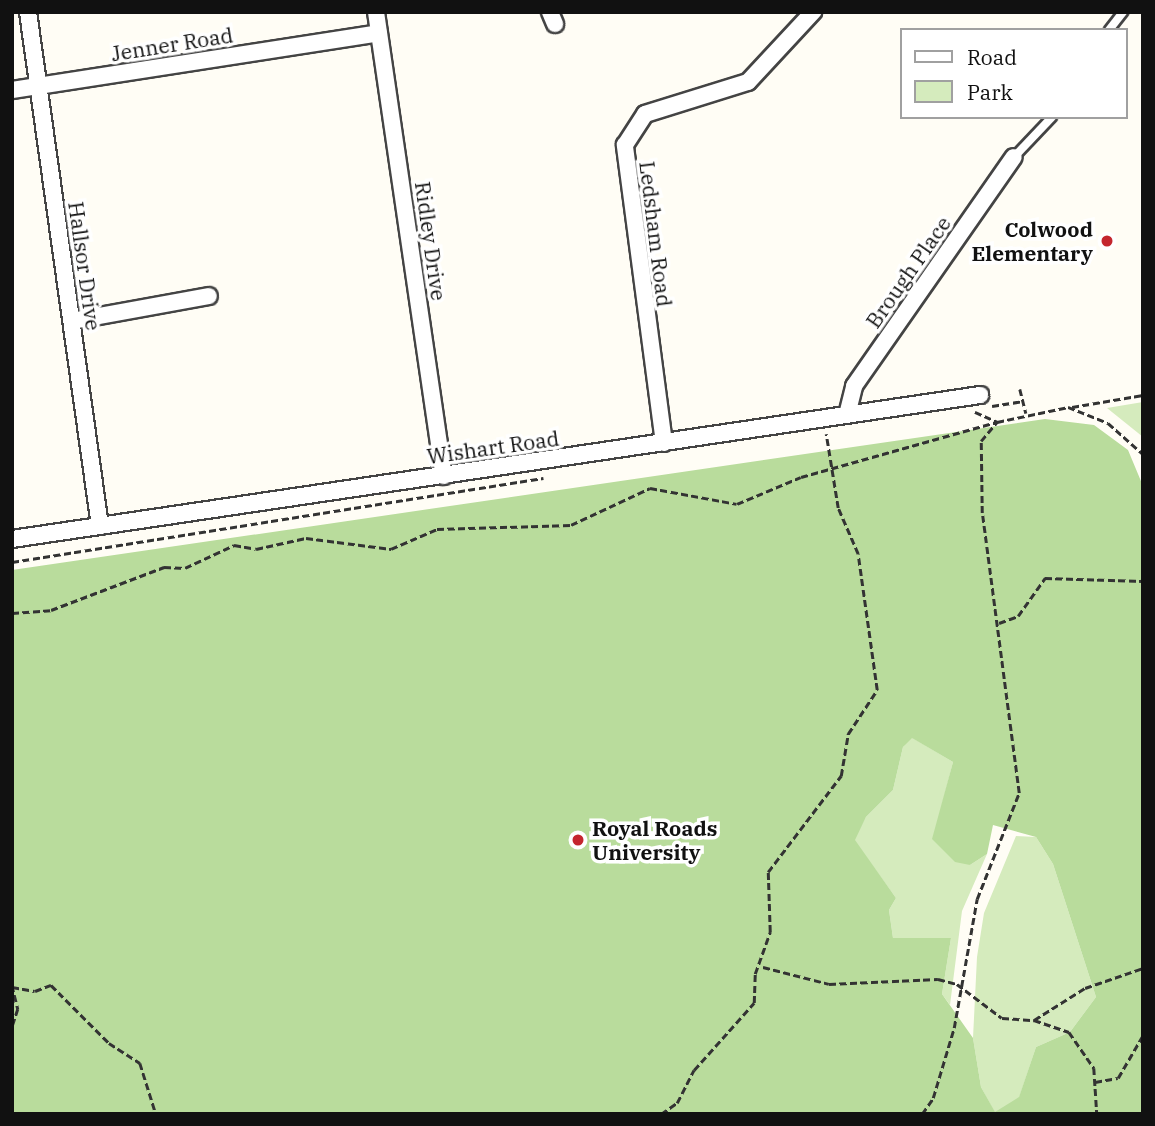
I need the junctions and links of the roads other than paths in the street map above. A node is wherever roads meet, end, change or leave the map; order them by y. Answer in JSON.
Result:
{"nodes":[{"id":1,"x":28,"y":12,"type":"edge"},
{"id":2,"x":376,"y":12,"type":"edge"},
{"id":3,"x":813,"y":12,"type":"edge"},
{"id":4,"x":1123,"y":12,"type":"edge"},
{"id":5,"x":1111,"y":28,"type":"edge"},
{"id":6,"x":379,"y":33,"type":"junction"},
{"id":7,"x":38,"y":87,"type":"junction"},
{"id":8,"x":12,"y":90,"type":"edge"},
{"id":9,"x":1050,"y":119,"type":"edge"},
{"id":10,"x":1014,"y":157,"type":"joint"},
{"id":11,"x":209,"y":296,"type":"dead end"},
{"id":12,"x":72,"y":321,"type":"junction"},
{"id":13,"x":977,"y":402,"type":"road end"},
{"id":14,"x":847,"y":415,"type":"junction"},
{"id":15,"x":664,"y":443,"type":"junction"},
{"id":16,"x":444,"y":476,"type":"junction"},
{"id":17,"x":100,"y":526,"type":"junction"},
{"id":18,"x":12,"y":538,"type":"edge"}],
"edges":[{"from":1,"to":7,"type":"street","name":"Hallsor Drive"},
{"from":2,"to":6,"type":"street","name":"Ridley Drive"},
{"from":3,"to":15,"type":"street","name":"Ledsham Road"},
{"from":4,"to":5,"type":"lane"},
{"from":6,"to":7,"type":"street","name":"Jenner Road"},
{"from":6,"to":16,"type":"street","name":"Ridley Drive"},
{"from":7,"to":8,"type":"street","name":"Jenner Road"},
{"from":7,"to":12,"type":"street","name":"Hallsor Drive"},
{"from":9,"to":10,"type":"lane"},
{"from":10,"to":14,"type":"street","name":"Brough Place"},
{"from":11,"to":12,"type":"street"},
{"from":12,"to":17,"type":"street","name":"Hallsor Drive"},
{"from":13,"to":14,"type":"street","name":"Wishart Road"},
{"from":14,"to":15,"type":"street","name":"Wishart Road"},
{"from":15,"to":16,"type":"street","name":"Wishart Road"},
{"from":16,"to":17,"type":"street","name":"Wishart Road"},
{"from":17,"to":18,"type":"street","name":"Wishart Road"}]}
